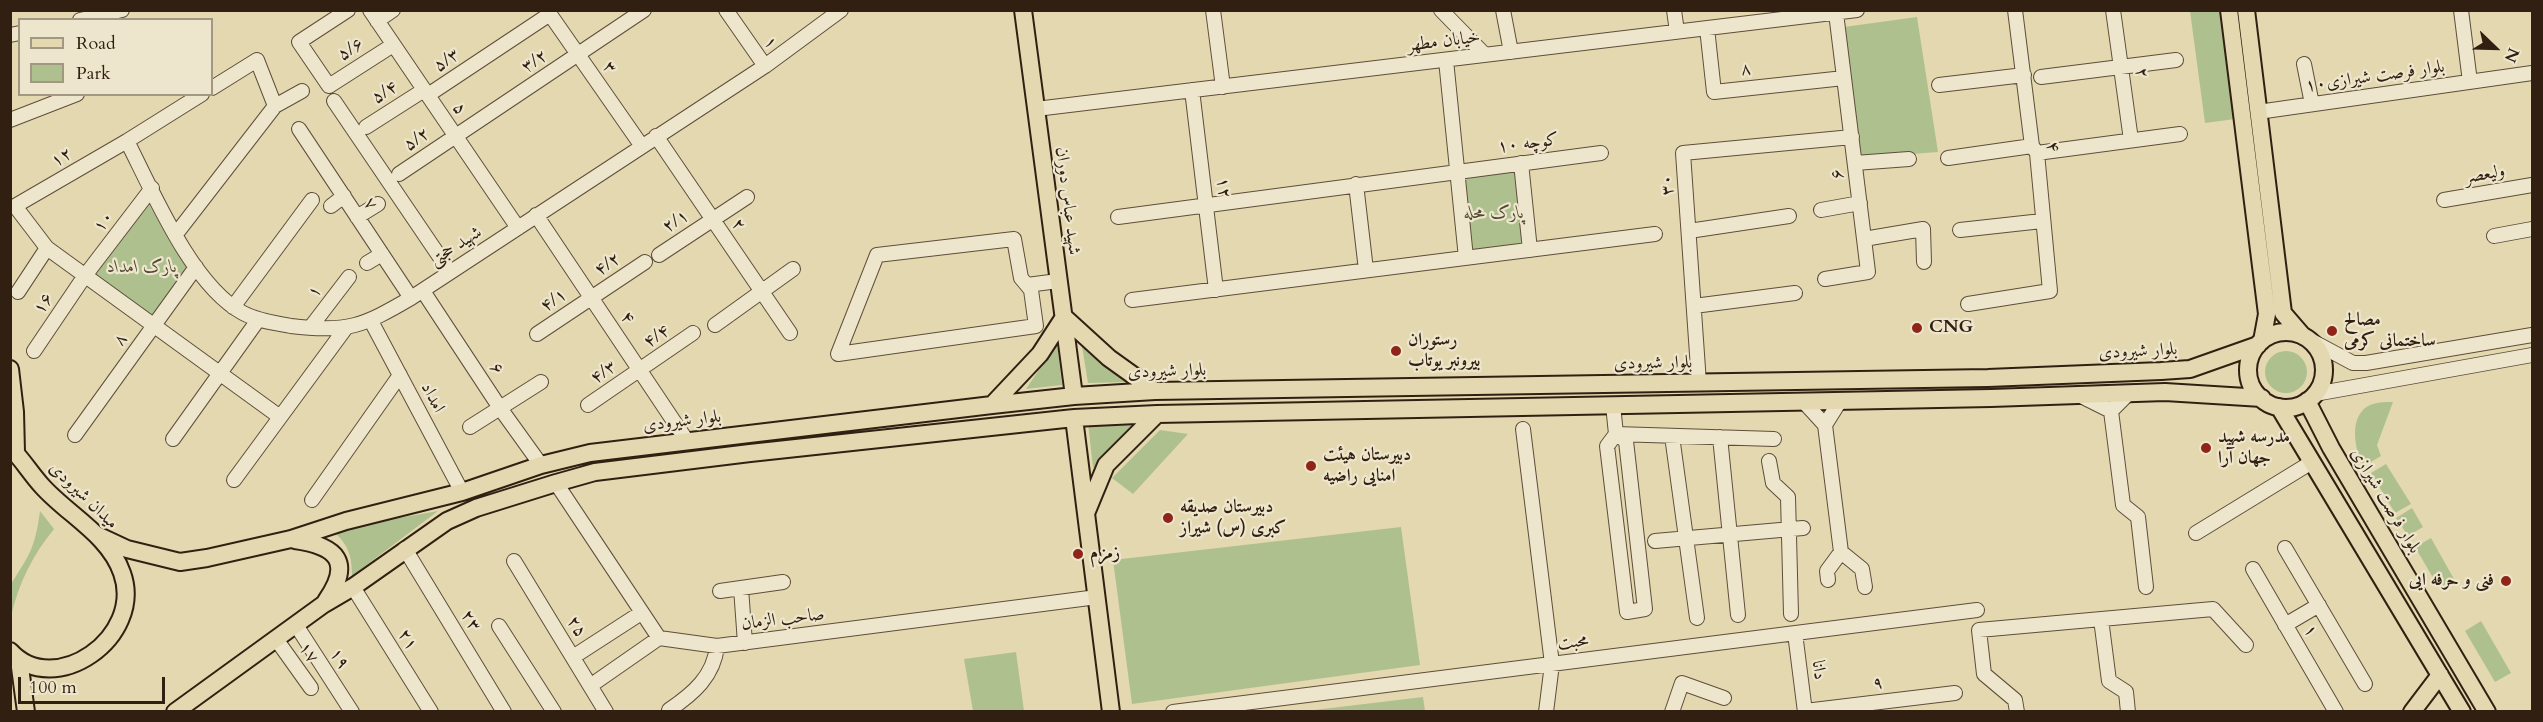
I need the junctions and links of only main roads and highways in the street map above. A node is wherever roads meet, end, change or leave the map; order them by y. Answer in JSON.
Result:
{"nodes":[{"id":1,"x":2229,"y":10,"type":"edge"},
{"id":2,"x":2246,"y":10,"type":"edge"},
{"id":3,"x":1024,"y":11,"type":"edge"},
{"id":4,"x":1064,"y":317,"type":"junction"},
{"id":5,"x":2306,"y":338,"type":"junction"},
{"id":6,"x":2260,"y":343,"type":"junction"},
{"id":7,"x":10,"y":369,"type":"edge"},
{"id":8,"x":1406,"y":388,"type":"junction"},
{"id":9,"x":1424,"y":388,"type":"junction"},
{"id":10,"x":1155,"y":392,"type":"junction"},
{"id":11,"x":1074,"y":396,"type":"junction"},
{"id":12,"x":2262,"y":398,"type":"junction"},
{"id":13,"x":2311,"y":398,"type":"junction"},
{"id":14,"x":992,"y":405,"type":"junction"},
{"id":15,"x":2279,"y":407,"type":"junction"},
{"id":16,"x":1426,"y":409,"type":"junction"},
{"id":17,"x":1407,"y":410,"type":"junction"},
{"id":18,"x":1156,"y":414,"type":"junction"},
{"id":19,"x":1074,"y":418,"type":"junction"},
{"id":20,"x":1047,"y":421,"type":"junction"},
{"id":21,"x":2323,"y":432,"type":"junction"},
{"id":22,"x":748,"y":434,"type":"junction"},
{"id":23,"x":2302,"y":445,"type":"junction"},
{"id":24,"x":1078,"y":448,"type":"junction"},
{"id":25,"x":13,"y":450,"type":"edge"},
{"id":26,"x":750,"y":453,"type":"junction"},
{"id":27,"x":1086,"y":512,"type":"junction"},
{"id":28,"x":96,"y":535,"type":"junction"},
{"id":29,"x":291,"y":539,"type":"junction"},
{"id":30,"x":324,"y":604,"type":"junction"},
{"id":31,"x":15,"y":655,"type":"edge"},
{"id":32,"x":2440,"y":675,"type":"junction"},
{"id":33,"x":26,"y":711,"type":"edge"},
{"id":34,"x":175,"y":711,"type":"edge"},
{"id":35,"x":1111,"y":711,"type":"edge"},
{"id":36,"x":2412,"y":711,"type":"edge"},
{"id":37,"x":2462,"y":711,"type":"edge"},
{"id":38,"x":2487,"y":711,"type":"edge"}],
"edges":[{"from":1,"to":6,"type":"main road"},
{"from":2,"to":5,"type":"main road"},
{"from":3,"to":4,"type":"main road","name":"شهید عباس دوران"},
{"from":4,"to":10,"type":"main road"},
{"from":4,"to":11,"type":"main road","name":"شهید عباس دوران"},
{"from":4,"to":14,"type":"main road"},
{"from":5,"to":6,"type":"main road"},
{"from":5,"to":13,"type":"main road"},
{"from":6,"to":9,"type":"main road","name":"بلوار شیرودی"},
{"from":6,"to":12,"type":"main road"},
{"from":7,"to":25,"type":"main road"},
{"from":8,"to":9,"type":"main road","name":"بلوار شیرودی"},
{"from":8,"to":10,"type":"main road","name":"بلوار شیرودی"},
{"from":8,"to":17,"type":"main road"},
{"from":9,"to":16,"type":"main road"},
{"from":10,"to":11,"type":"main road","name":"بلوار شیرودی"},
{"from":11,"to":14,"type":"main road","name":"بلوار شیرودی"},
{"from":12,"to":15,"type":"main road"},
{"from":12,"to":16,"type":"main road"},
{"from":13,"to":15,"type":"main road"},
{"from":13,"to":21,"type":"main road","name":"بلوار فرصت شیرازی"},
{"from":14,"to":22,"type":"main road","name":"بلوار شیرودی"},
{"from":15,"to":23,"type":"main road"},
{"from":16,"to":17,"type":"main road"},
{"from":17,"to":18,"type":"main road"},
{"from":18,"to":19,"type":"main road"},
{"from":18,"to":27,"type":"main road"},
{"from":19,"to":20,"type":"main road"},
{"from":19,"to":24,"type":"main road"},
{"from":20,"to":24,"type":"main road"},
{"from":20,"to":26,"type":"main road"},
{"from":21,"to":23,"type":"main road"},
{"from":21,"to":38,"type":"main road","name":"بلوار فرصت شیرازی"},
{"from":22,"to":26,"type":"main road"},
{"from":22,"to":29,"type":"main road","name":"بلوار شیرودی"},
{"from":23,"to":32,"type":"main road"},
{"from":24,"to":27,"type":"main road"},
{"from":25,"to":28,"type":"main road","name":"میدان شیرودی"},
{"from":26,"to":30,"type":"main road"},
{"from":27,"to":35,"type":"main road"},
{"from":28,"to":29,"type":"main road","name":"بلوار شیرودی"},
{"from":28,"to":31,"type":"main road","name":"میدان شیرودی"},
{"from":29,"to":30,"type":"main road"},
{"from":30,"to":34,"type":"main road"},
{"from":31,"to":33,"type":"main road"},
{"from":32,"to":36,"type":"main road"},
{"from":32,"to":37,"type":"main road"}]}
